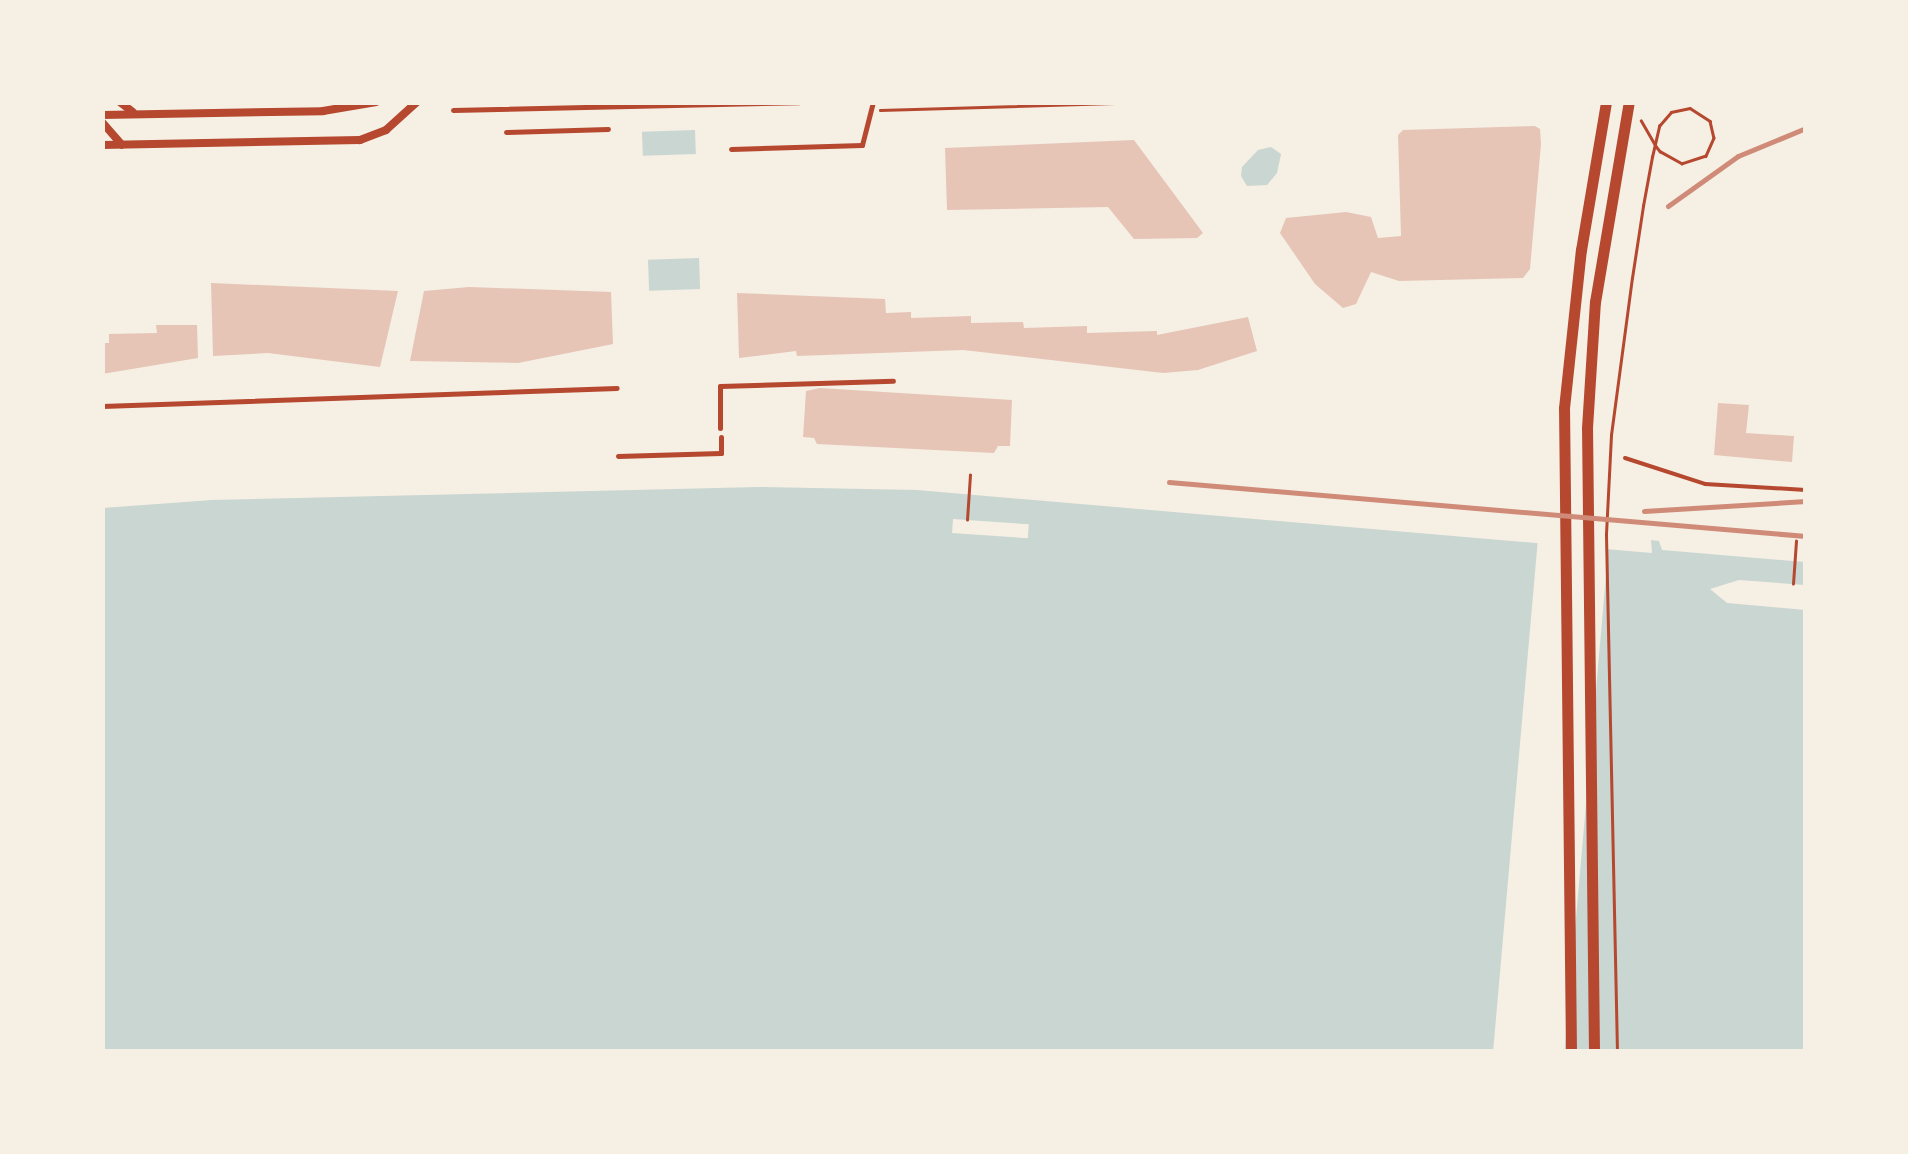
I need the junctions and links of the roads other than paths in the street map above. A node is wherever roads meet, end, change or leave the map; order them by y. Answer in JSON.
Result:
{"nodes":[{"id":1,"x":120,"y":102,"type":"edge"},
{"id":2,"x":376,"y":102,"type":"edge"},
{"id":3,"x":416,"y":102,"type":"edge"},
{"id":4,"x":799,"y":102,"type":"edge"},
{"id":5,"x":873,"y":102,"type":"edge"},
{"id":6,"x":1606,"y":102,"type":"edge"},
{"id":7,"x":1628,"y":102,"type":"edge"},
{"id":8,"x":452,"y":110,"type":"dead end"},
{"id":9,"x":137,"y":114,"type":"junction"},
{"id":10,"x":102,"y":119,"type":"edge"},
{"id":11,"x":608,"y":129,"type":"dead end"},
{"id":12,"x":506,"y":132,"type":"dead end"},
{"id":13,"x":122,"y":145,"type":"junction"},
{"id":14,"x":102,"y":146,"type":"edge"},
{"id":15,"x":731,"y":149,"type":"dead end"},
{"id":16,"x":893,"y":381,"type":"dead end"},
{"id":17,"x":616,"y":388,"type":"dead end"},
{"id":18,"x":102,"y":406,"type":"edge"},
{"id":19,"x":720,"y":428,"type":"dead end"},
{"id":20,"x":721,"y":436,"type":"dead end"},
{"id":21,"x":618,"y":456,"type":"dead end"},
{"id":22,"x":1625,"y":458,"type":"dead end"},
{"id":23,"x":1806,"y":490,"type":"edge"},
{"id":24,"x":1571,"y":1052,"type":"edge"},
{"id":25,"x":1594,"y":1052,"type":"edge"}],
"edges":[{"from":1,"to":9,"type":"street"},
{"from":2,"to":9,"type":"street"},
{"from":3,"to":13,"type":"street"},
{"from":4,"to":8,"type":"street"},
{"from":5,"to":15,"type":"street"},
{"from":6,"to":24,"type":"main road"},
{"from":7,"to":25,"type":"main road"},
{"from":9,"to":10,"type":"street"},
{"from":10,"to":13,"type":"street"},
{"from":11,"to":12,"type":"street"},
{"from":13,"to":14,"type":"street"},
{"from":16,"to":19,"type":"street"},
{"from":17,"to":18,"type":"street"},
{"from":20,"to":21,"type":"street"},
{"from":22,"to":23,"type":"lane"}]}
